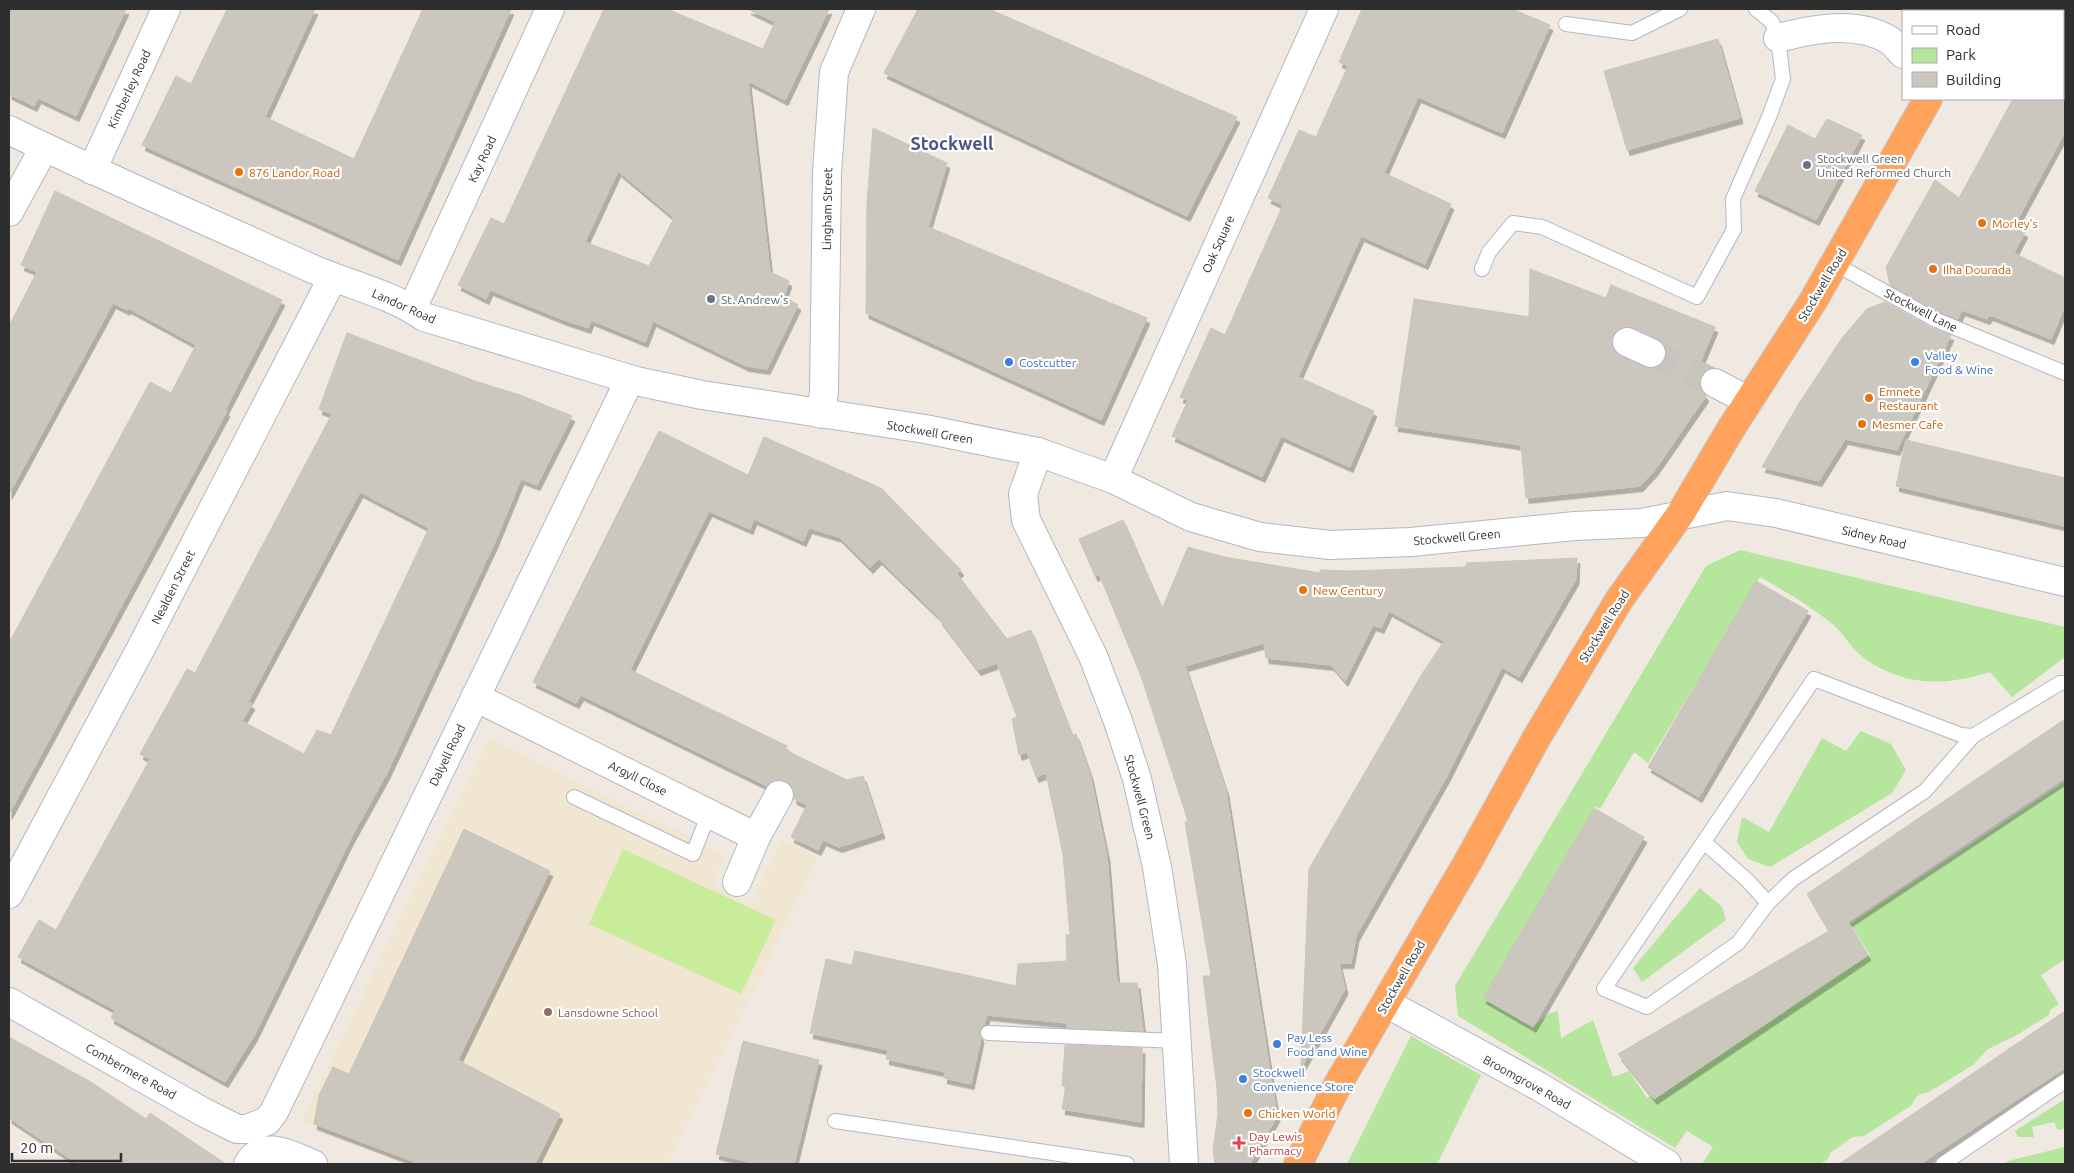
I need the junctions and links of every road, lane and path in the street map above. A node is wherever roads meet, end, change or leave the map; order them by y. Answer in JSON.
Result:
{"nodes":[{"id":1,"x":166,"y":9,"type":"edge"},
{"id":2,"x":550,"y":9,"type":"edge"},
{"id":3,"x":861,"y":9,"type":"edge"},
{"id":4,"x":1324,"y":9,"type":"edge"},
{"id":5,"x":1680,"y":9,"type":"edge"},
{"id":6,"x":1756,"y":9,"type":"edge"},
{"id":7,"x":1566,"y":24,"type":"dead end"},
{"id":8,"x":1778,"y":38,"type":"junction"},
{"id":9,"x":1902,"y":53,"type":"edge"},
{"id":10,"x":1927,"y":100,"type":"edge"},
{"id":11,"x":9,"y":130,"type":"edge"},
{"id":12,"x":44,"y":148,"type":"junction"},
{"id":13,"x":92,"y":170,"type":"junction"},
{"id":14,"x":9,"y":212,"type":"edge"},
{"id":15,"x":1835,"y":264,"type":"junction"},
{"id":16,"x":1482,"y":268,"type":"dead end"},
{"id":17,"x":333,"y":277,"type":"junction"},
{"id":18,"x":412,"y":309,"type":"junction"},
{"id":19,"x":2064,"y":370,"type":"edge"},
{"id":20,"x":630,"y":379,"type":"junction"},
{"id":21,"x":1715,"y":383,"type":"tunnel mouth"},
{"id":22,"x":1749,"y":401,"type":"junction"},
{"id":23,"x":822,"y":414,"type":"junction"},
{"id":24,"x":1038,"y":452,"type":"junction"},
{"id":25,"x":1113,"y":479,"type":"junction"},
{"id":26,"x":1681,"y":513,"type":"junction"},
{"id":27,"x":2065,"y":582,"type":"edge"},
{"id":28,"x":2065,"y":683,"type":"edge"},
{"id":29,"x":475,"y":697,"type":"junction"},
{"id":30,"x":1973,"y":736,"type":"junction"},
{"id":31,"x":780,"y":795,"type":"dead end"},
{"id":32,"x":574,"y":797,"type":"dead end"},
{"id":33,"x":710,"y":813,"type":"junction"},
{"id":34,"x":756,"y":836,"type":"junction"},
{"id":35,"x":1704,"y":842,"type":"junction"},
{"id":36,"x":737,"y":882,"type":"dead end"},
{"id":37,"x":9,"y":894,"type":"edge"},
{"id":38,"x":1768,"y":903,"type":"junction"},
{"id":39,"x":9,"y":1002,"type":"edge"},
{"id":40,"x":1386,"y":1003,"type":"junction"},
{"id":41,"x":988,"y":1033,"type":"dead end"},
{"id":42,"x":1176,"y":1041,"type":"junction"},
{"id":43,"x":2065,"y":1081,"type":"edge"},
{"id":44,"x":835,"y":1121,"type":"dead end"},
{"id":45,"x":257,"y":1125,"type":"joint"},
{"id":46,"x":258,"y":1157,"type":"edge"},
{"id":47,"x":312,"y":1164,"type":"edge"},
{"id":48,"x":1127,"y":1164,"type":"edge"},
{"id":49,"x":1184,"y":1164,"type":"edge"},
{"id":50,"x":1298,"y":1164,"type":"edge"},
{"id":51,"x":1666,"y":1164,"type":"edge"},
{"id":52,"x":1943,"y":1164,"type":"edge"}],
"edges":[{"from":1,"to":13,"type":"street","name":"Kimberley Road"},
{"from":2,"to":18,"type":"street","name":"Kay Road"},
{"from":3,"to":23,"type":"street","name":"Lingham Street"},
{"from":4,"to":25,"type":"street","name":"Oak Square"},
{"from":5,"to":7,"type":"lane"},
{"from":6,"to":8,"type":"lane"},
{"from":8,"to":9,"type":"street"},
{"from":8,"to":16,"type":"lane"},
{"from":10,"to":15,"type":"highway","name":"Stockwell Road"},
{"from":11,"to":12,"type":"street","name":"Landor Road"},
{"from":12,"to":13,"type":"street","name":"Landor Road"},
{"from":12,"to":14,"type":"street"},
{"from":13,"to":17,"type":"street","name":"Landor Road"},
{"from":15,"to":19,"type":"lane","name":"Stockwell Lane"},
{"from":15,"to":22,"type":"highway","name":"Stockwell Road"},
{"from":17,"to":18,"type":"street","name":"Landor Road"},
{"from":17,"to":37,"type":"street","name":"Nealden Street"},
{"from":18,"to":20,"type":"street","name":"Landor Road"},
{"from":20,"to":23,"type":"street","name":"Landor Road"},
{"from":20,"to":29,"type":"street","name":"Dalyell Road"},
{"from":21,"to":22,"type":"street"},
{"from":22,"to":26,"type":"highway","name":"Stockwell Road"},
{"from":23,"to":24,"type":"street","name":"Stockwell Green"},
{"from":24,"to":25,"type":"street","name":"Stockwell Green"},
{"from":24,"to":42,"type":"street","name":"Stockwell Green"},
{"from":25,"to":26,"type":"street","name":"Stockwell Green"},
{"from":26,"to":27,"type":"street","name":"Sidney Road"},
{"from":26,"to":40,"type":"highway","name":"Stockwell Road"},
{"from":28,"to":30,"type":"lane"},
{"from":29,"to":33,"type":"street","name":"Argyll Close"},
{"from":29,"to":45,"type":"street","name":"Dalyell Road"},
{"from":30,"to":35,"type":"lane"},
{"from":30,"to":38,"type":"lane"},
{"from":31,"to":34,"type":"street"},
{"from":32,"to":33,"type":"lane"},
{"from":33,"to":34,"type":"street","name":"Argyll Close"},
{"from":34,"to":36,"type":"street"},
{"from":35,"to":38,"type":"lane"},
{"from":35,"to":38,"type":"lane"},
{"from":39,"to":45,"type":"street","name":"Combermere Road"},
{"from":40,"to":50,"type":"highway","name":"Stockwell Road"},
{"from":40,"to":51,"type":"street","name":"Broomgrove Road"},
{"from":41,"to":42,"type":"lane"},
{"from":42,"to":49,"type":"street","name":"Stockwell Green"},
{"from":43,"to":52,"type":"lane"},
{"from":44,"to":48,"type":"lane"},
{"from":46,"to":47,"type":"street"}]}
